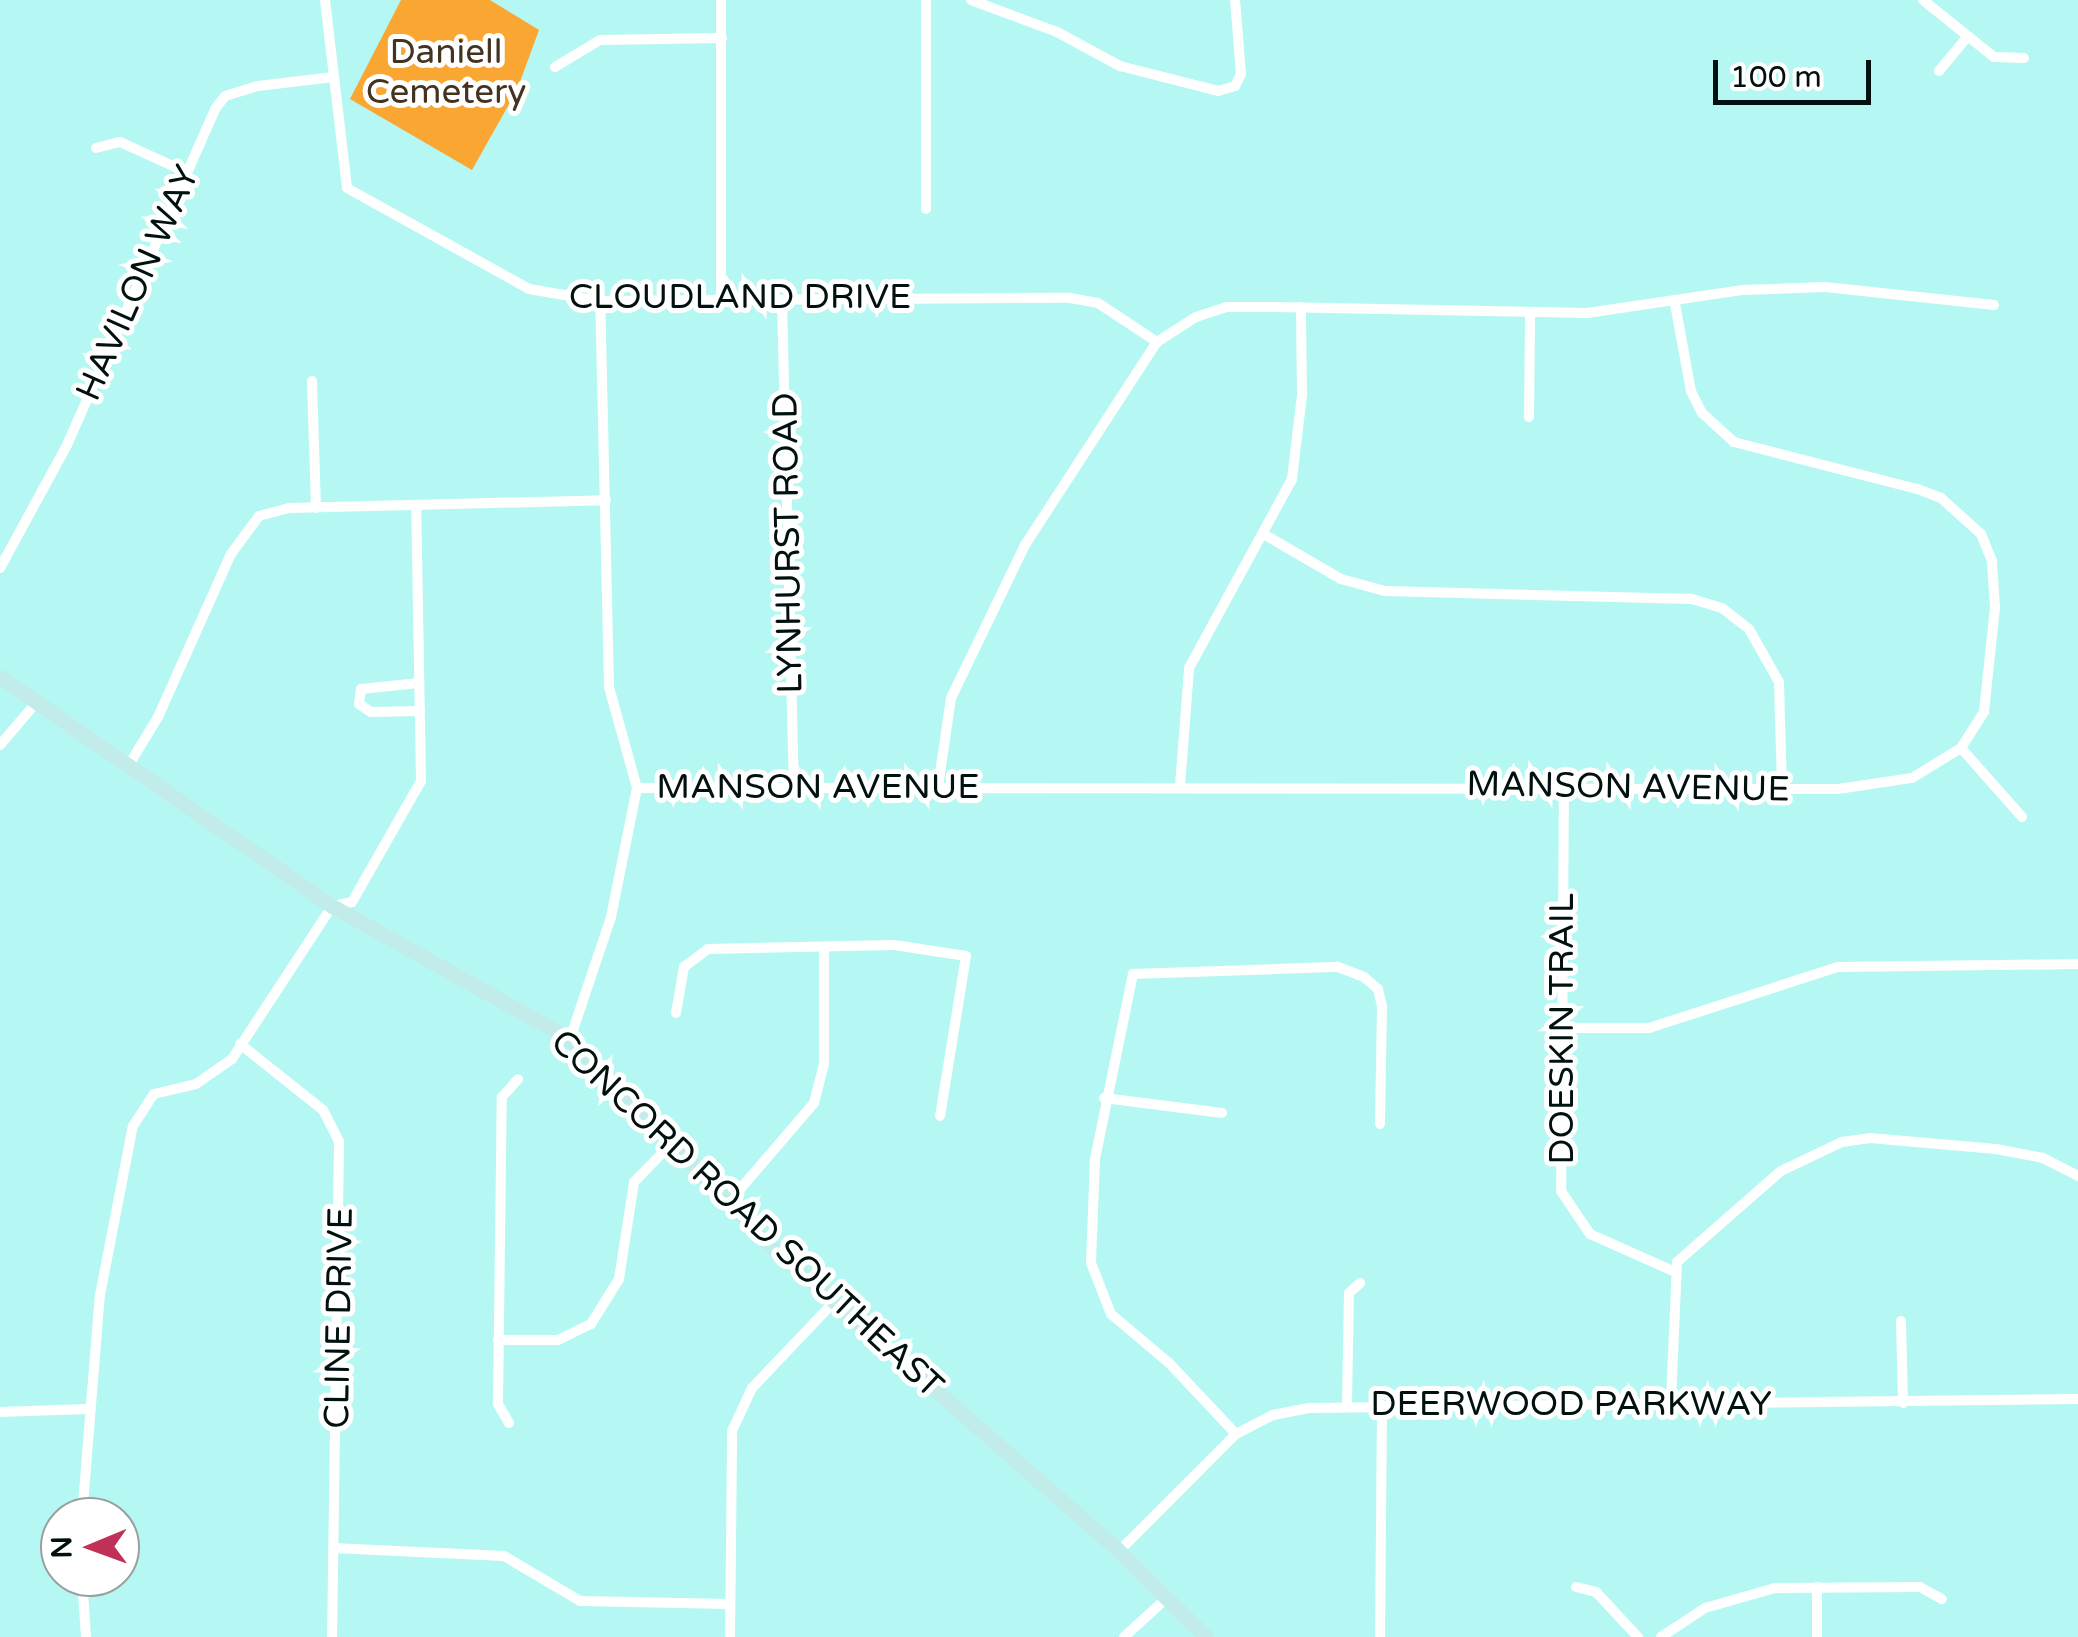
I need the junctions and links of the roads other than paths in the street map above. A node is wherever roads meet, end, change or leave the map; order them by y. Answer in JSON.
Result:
{"nodes":[{"id":1,"x":325,"y":0,"type":"edge"},
{"id":2,"x":721,"y":0,"type":"edge"},
{"id":3,"x":926,"y":0,"type":"edge"},
{"id":4,"x":970,"y":0,"type":"edge"},
{"id":5,"x":1235,"y":0,"type":"edge"},
{"id":6,"x":1923,"y":0,"type":"edge"},
{"id":7,"x":1968,"y":36,"type":"junction"},
{"id":8,"x":722,"y":38,"type":"junction"},
{"id":9,"x":2024,"y":58,"type":"dead end"},
{"id":10,"x":555,"y":68,"type":"dead end"},
{"id":11,"x":1939,"y":71,"type":"dead end"},
{"id":12,"x":333,"y":77,"type":"junction"},
{"id":13,"x":96,"y":148,"type":"dead end"},
{"id":14,"x":186,"y":172,"type":"junction"},
{"id":15,"x":926,"y":208,"type":"dead end"},
{"id":16,"x":600,"y":301,"type":"junction"},
{"id":17,"x":720,"y":301,"type":"junction"},
{"id":18,"x":782,"y":301,"type":"junction"},
{"id":19,"x":1675,"y":304,"type":"junction"},
{"id":20,"x":1994,"y":304,"type":"dead end"},
{"id":21,"x":1301,"y":306,"type":"junction"},
{"id":22,"x":1530,"y":314,"type":"junction"},
{"id":23,"x":1156,"y":342,"type":"junction"},
{"id":24,"x":312,"y":380,"type":"dead end"},
{"id":25,"x":1530,"y":417,"type":"dead end"},
{"id":26,"x":606,"y":500,"type":"junction"},
{"id":27,"x":416,"y":505,"type":"junction"},
{"id":28,"x":316,"y":508,"type":"junction"},
{"id":29,"x":1265,"y":535,"type":"junction"},
{"id":30,"x":0,"y":568,"type":"edge"},
{"id":31,"x":0,"y":677,"type":"edge"},
{"id":32,"x":420,"y":683,"type":"junction"},
{"id":33,"x":35,"y":704,"type":"junction"},
{"id":34,"x":420,"y":711,"type":"junction"},
{"id":35,"x":0,"y":745,"type":"edge"},
{"id":36,"x":1961,"y":748,"type":"junction"},
{"id":37,"x":128,"y":768,"type":"junction"},
{"id":38,"x":1564,"y":784,"type":"junction"},
{"id":39,"x":794,"y":786,"type":"junction"},
{"id":40,"x":1180,"y":786,"type":"junction"},
{"id":41,"x":938,"y":787,"type":"junction"},
{"id":42,"x":636,"y":788,"type":"junction"},
{"id":43,"x":1782,"y":790,"type":"junction"},
{"id":44,"x":2022,"y":817,"type":"dead end"},
{"id":45,"x":332,"y":906,"type":"junction"},
{"id":46,"x":824,"y":947,"type":"junction"},
{"id":47,"x":2078,"y":964,"type":"edge"},
{"id":48,"x":676,"y":1013,"type":"dead end"},
{"id":49,"x":1563,"y":1028,"type":"junction"},
{"id":50,"x":570,"y":1040,"type":"junction"},
{"id":51,"x":240,"y":1044,"type":"junction"},
{"id":52,"x":518,"y":1079,"type":"dead end"},
{"id":53,"x":1104,"y":1098,"type":"junction"},
{"id":54,"x":1222,"y":1113,"type":"dead end"},
{"id":55,"x":940,"y":1116,"type":"dead end"},
{"id":56,"x":1380,"y":1124,"type":"dead end"},
{"id":57,"x":673,"y":1142,"type":"junction"},
{"id":58,"x":2078,"y":1176,"type":"edge"},
{"id":59,"x":724,"y":1198,"type":"junction"},
{"id":60,"x":1673,"y":1271,"type":"junction"},
{"id":61,"x":1360,"y":1283,"type":"dead end"},
{"id":62,"x":834,"y":1302,"type":"junction"},
{"id":63,"x":1901,"y":1321,"type":"dead end"},
{"id":64,"x":498,"y":1340,"type":"junction"},
{"id":65,"x":2078,"y":1399,"type":"edge"},
{"id":66,"x":1671,"y":1401,"type":"junction"},
{"id":67,"x":1903,"y":1404,"type":"junction"},
{"id":68,"x":1348,"y":1405,"type":"junction"},
{"id":69,"x":1382,"y":1405,"type":"junction"},
{"id":70,"x":87,"y":1409,"type":"junction"},
{"id":71,"x":0,"y":1412,"type":"edge"},
{"id":72,"x":509,"y":1423,"type":"dead end"},
{"id":73,"x":1236,"y":1434,"type":"junction"},
{"id":74,"x":83,"y":1497,"type":"edge"},
{"id":75,"x":333,"y":1548,"type":"junction"},
{"id":76,"x":1119,"y":1551,"type":"junction"},
{"id":77,"x":1576,"y":1587,"type":"dead end"},
{"id":78,"x":1817,"y":1587,"type":"junction"},
{"id":79,"x":83,"y":1597,"type":"edge"},
{"id":80,"x":1168,"y":1597,"type":"junction"},
{"id":81,"x":1942,"y":1599,"type":"dead end"},
{"id":82,"x":730,"y":1604,"type":"junction"},
{"id":83,"x":86,"y":1637,"type":"edge"},
{"id":84,"x":332,"y":1637,"type":"edge"},
{"id":85,"x":730,"y":1637,"type":"edge"},
{"id":86,"x":1124,"y":1637,"type":"edge"},
{"id":87,"x":1206,"y":1637,"type":"edge"},
{"id":88,"x":1380,"y":1637,"type":"edge"},
{"id":89,"x":1638,"y":1637,"type":"edge"},
{"id":90,"x":1661,"y":1637,"type":"edge"},
{"id":91,"x":1817,"y":1637,"type":"edge"}],
"edges":[{"from":1,"to":12,"type":"street","name":"CLOUDLAND DRIVE"},
{"from":2,"to":8,"type":"street"},
{"from":3,"to":15,"type":"street"},
{"from":4,"to":5,"type":"street"},
{"from":6,"to":7,"type":"street"},
{"from":7,"to":9,"type":"street"},
{"from":7,"to":11,"type":"street"},
{"from":8,"to":10,"type":"street"},
{"from":8,"to":17,"type":"street"},
{"from":12,"to":14,"type":"street","name":"HAVILON WAY"},
{"from":12,"to":16,"type":"street","name":"CLOUDLAND DRIVE"},
{"from":13,"to":14,"type":"street"},
{"from":14,"to":30,"type":"street","name":"HAVILON WAY"},
{"from":16,"to":17,"type":"street","name":"CLOUDLAND DRIVE"},
{"from":16,"to":26,"type":"street"},
{"from":17,"to":18,"type":"street","name":"CLOUDLAND DRIVE"},
{"from":18,"to":23,"type":"street","name":"CLOUDLAND DRIVE"},
{"from":18,"to":39,"type":"street","name":"LYNHURST ROAD"},
{"from":19,"to":20,"type":"street"},
{"from":19,"to":22,"type":"street"},
{"from":19,"to":36,"type":"street","name":"MANSON AVENUE"},
{"from":21,"to":22,"type":"street"},
{"from":21,"to":23,"type":"street"},
{"from":21,"to":29,"type":"street"},
{"from":22,"to":25,"type":"street"},
{"from":23,"to":41,"type":"street"},
{"from":24,"to":28,"type":"street"},
{"from":26,"to":27,"type":"street"},
{"from":26,"to":42,"type":"street"},
{"from":27,"to":28,"type":"street"},
{"from":27,"to":32,"type":"street"},
{"from":28,"to":37,"type":"street"},
{"from":29,"to":40,"type":"street"},
{"from":29,"to":43,"type":"street"},
{"from":31,"to":33,"type":"street","name":"CONCORD ROAD SOUTHEAST"},
{"from":32,"to":34,"type":"street"},
{"from":32,"to":34,"type":"street"},
{"from":33,"to":35,"type":"street"},
{"from":33,"to":37,"type":"street","name":"CONCORD ROAD SOUTHEAST"},
{"from":34,"to":45,"type":"street"},
{"from":36,"to":43,"type":"street","name":"MANSON AVENUE"},
{"from":36,"to":44,"type":"street"},
{"from":37,"to":45,"type":"street","name":"CONCORD ROAD SOUTHEAST"},
{"from":38,"to":40,"type":"street","name":"MANSON AVENUE"},
{"from":38,"to":43,"type":"street","name":"MANSON AVENUE"},
{"from":38,"to":49,"type":"street","name":"DOESKIN TRAIL"},
{"from":39,"to":41,"type":"street","name":"MANSON AVENUE"},
{"from":39,"to":42,"type":"street","name":"MANSON AVENUE"},
{"from":40,"to":41,"type":"street","name":"MANSON AVENUE"},
{"from":42,"to":50,"type":"street"},
{"from":45,"to":50,"type":"street","name":"CONCORD ROAD SOUTHEAST"},
{"from":45,"to":51,"type":"street"},
{"from":46,"to":48,"type":"street"},
{"from":46,"to":55,"type":"street"},
{"from":46,"to":59,"type":"street"},
{"from":47,"to":49,"type":"street"},
{"from":49,"to":60,"type":"street","name":"DOESKIN TRAIL"},
{"from":50,"to":57,"type":"street","name":"CONCORD ROAD SOUTHEAST"},
{"from":51,"to":70,"type":"street"},
{"from":51,"to":75,"type":"street","name":"CLINE DRIVE"},
{"from":52,"to":64,"type":"street"},
{"from":53,"to":54,"type":"street"},
{"from":53,"to":56,"type":"street"},
{"from":53,"to":73,"type":"street"},
{"from":57,"to":59,"type":"street","name":"CONCORD ROAD SOUTHEAST"},
{"from":57,"to":64,"type":"street"},
{"from":58,"to":60,"type":"street"},
{"from":59,"to":62,"type":"street","name":"CONCORD ROAD SOUTHEAST"},
{"from":60,"to":66,"type":"street"},
{"from":61,"to":68,"type":"street"},
{"from":62,"to":76,"type":"street","name":"CONCORD ROAD SOUTHEAST"},
{"from":62,"to":82,"type":"street"},
{"from":63,"to":67,"type":"street"},
{"from":64,"to":72,"type":"street"},
{"from":65,"to":67,"type":"street","name":"DEERWOOD PARKWAY"},
{"from":66,"to":67,"type":"street","name":"DEERWOOD PARKWAY"},
{"from":66,"to":69,"type":"street","name":"DEERWOOD PARKWAY"},
{"from":68,"to":69,"type":"street","name":"DEERWOOD PARKWAY"},
{"from":68,"to":73,"type":"street","name":"DEERWOOD PARKWAY"},
{"from":69,"to":88,"type":"street"},
{"from":70,"to":71,"type":"street"},
{"from":70,"to":74,"type":"street"},
{"from":73,"to":76,"type":"street","name":"DEERWOOD PARKWAY"},
{"from":75,"to":82,"type":"street"},
{"from":75,"to":84,"type":"street","name":"CLINE DRIVE"},
{"from":76,"to":80,"type":"street","name":"CONCORD ROAD SOUTHEAST"},
{"from":77,"to":89,"type":"street"},
{"from":78,"to":81,"type":"street"},
{"from":78,"to":90,"type":"street"},
{"from":78,"to":91,"type":"street"},
{"from":79,"to":83,"type":"street"},
{"from":80,"to":86,"type":"street"},
{"from":80,"to":87,"type":"street","name":"CONCORD ROAD SOUTHEAST"},
{"from":82,"to":85,"type":"street"}]}
